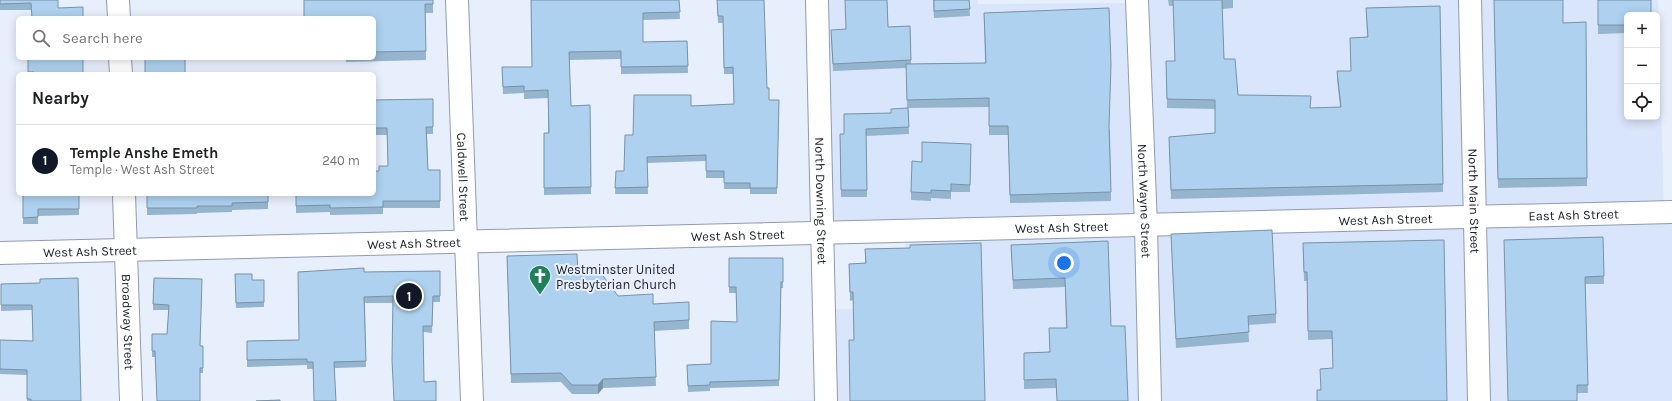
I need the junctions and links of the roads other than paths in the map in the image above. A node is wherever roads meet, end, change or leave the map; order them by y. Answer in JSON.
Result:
{"nodes":[{"id":1,"x":118,"y":0,"type":"edge"},
{"id":2,"x":457,"y":0,"type":"edge"},
{"id":3,"x":817,"y":0,"type":"edge"},
{"id":4,"x":1137,"y":0,"type":"edge"},
{"id":5,"x":1470,"y":0,"type":"edge"},
{"id":6,"x":119,"y":16,"type":"edge"},
{"id":7,"x":120,"y":60,"type":"edge"},
{"id":8,"x":121,"y":72,"type":"edge"},
{"id":9,"x":124,"y":196,"type":"edge"},
{"id":10,"x":1672,"y":212,"type":"edge"},
{"id":11,"x":1476,"y":218,"type":"junction"},
{"id":12,"x":1146,"y":226,"type":"junction"},
{"id":13,"x":822,"y":233,"type":"junction"},
{"id":14,"x":467,"y":242,"type":"junction"},
{"id":15,"x":126,"y":250,"type":"junction"},
{"id":16,"x":0,"y":253,"type":"edge"},
{"id":17,"x":131,"y":401,"type":"edge"},
{"id":18,"x":472,"y":401,"type":"edge"},
{"id":19,"x":826,"y":401,"type":"edge"},
{"id":20,"x":1150,"y":401,"type":"edge"},
{"id":21,"x":1479,"y":401,"type":"edge"}],
"edges":[{"from":1,"to":6,"type":"street"},
{"from":2,"to":14,"type":"street","name":"Caldwell Street"},
{"from":3,"to":13,"type":"street","name":"North Downing Street"},
{"from":4,"to":12,"type":"street","name":"North Wayne Street"},
{"from":5,"to":11,"type":"street","name":"North Main Street"},
{"from":7,"to":8,"type":"street"},
{"from":9,"to":15,"type":"street","name":"Broadway Street"},
{"from":10,"to":11,"type":"street","name":"East Ash Street"},
{"from":11,"to":12,"type":"street","name":"West Ash Street"},
{"from":11,"to":21,"type":"street","name":"North Main Street"},
{"from":12,"to":13,"type":"street","name":"West Ash Street"},
{"from":12,"to":20,"type":"street","name":"North Wayne Street"},
{"from":13,"to":14,"type":"street","name":"West Ash Street"},
{"from":13,"to":19,"type":"street","name":"North Downing Street"},
{"from":14,"to":15,"type":"street","name":"West Ash Street"},
{"from":14,"to":18,"type":"street","name":"Caldwell Street"},
{"from":15,"to":16,"type":"street","name":"West Ash Street"},
{"from":15,"to":17,"type":"street","name":"Broadway Street"}]}
